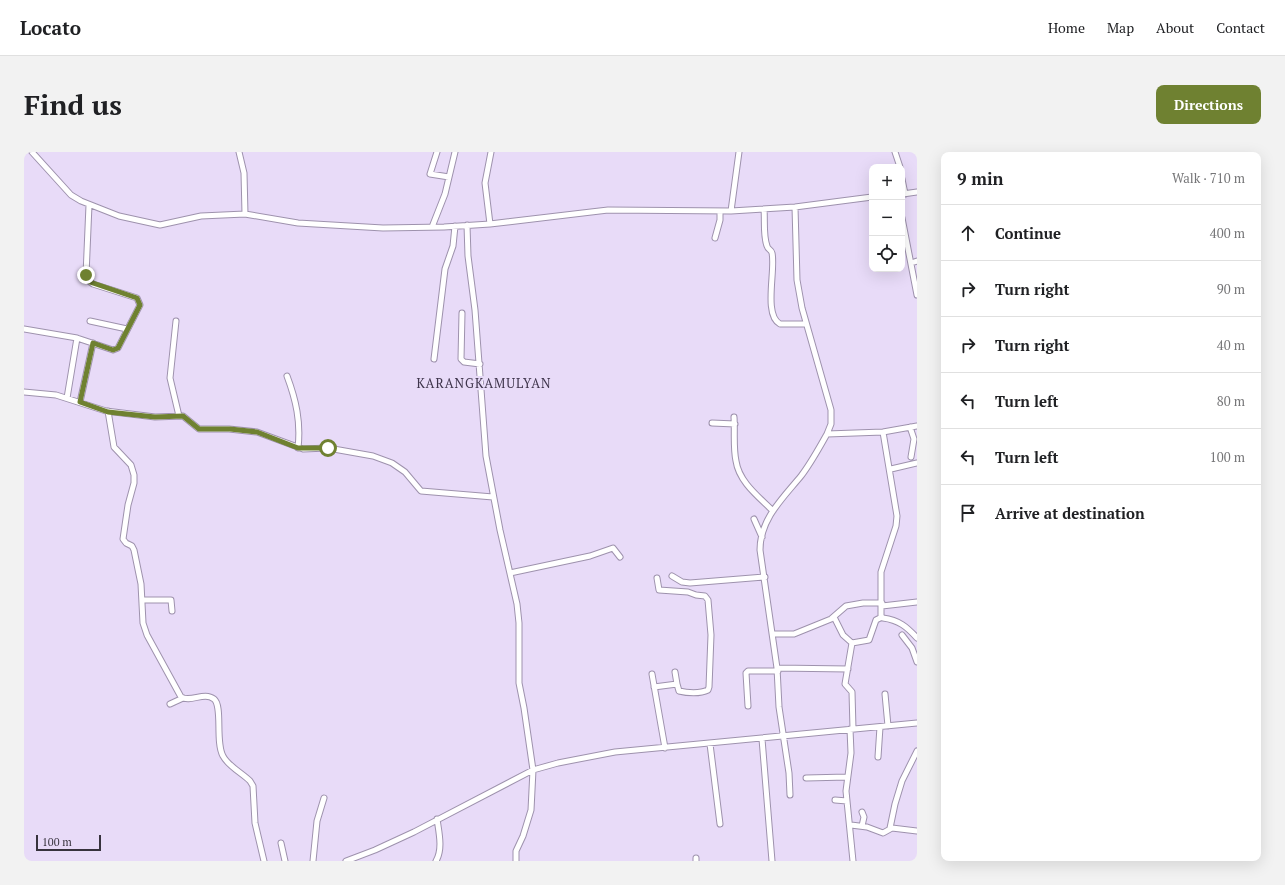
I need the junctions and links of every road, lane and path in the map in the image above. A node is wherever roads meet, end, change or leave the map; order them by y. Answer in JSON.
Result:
{"nodes":[{"id":1,"x":32,"y":152,"type":"edge"},
{"id":2,"x":239,"y":152,"type":"edge"},
{"id":3,"x":437,"y":152,"type":"edge"},
{"id":4,"x":455,"y":152,"type":"edge"},
{"id":5,"x":491,"y":152,"type":"edge"},
{"id":6,"x":739,"y":152,"type":"edge"},
{"id":7,"x":895,"y":152,"type":"edge"},
{"id":8,"x":899,"y":164,"type":"edge"},
{"id":9,"x":449,"y":177,"type":"junction"},
{"id":10,"x":917,"y":192,"type":"edge"},
{"id":11,"x":905,"y":194,"type":"edge"},
{"id":12,"x":869,"y":198,"type":"edge"},
{"id":13,"x":89,"y":205,"type":"junction"},
{"id":14,"x":795,"y":207,"type":"junction"},
{"id":15,"x":764,"y":209,"type":"junction"},
{"id":16,"x":720,"y":211,"type":"junction"},
{"id":17,"x":731,"y":211,"type":"junction"},
{"id":18,"x":245,"y":214,"type":"junction"},
{"id":19,"x":490,"y":224,"type":"junction"},
{"id":20,"x":467,"y":225,"type":"junction"},
{"id":21,"x":455,"y":226,"type":"junction"},
{"id":22,"x":432,"y":227,"type":"junction"},
{"id":23,"x":905,"y":233,"type":"edge"},
{"id":24,"x":714,"y":238,"type":"dead end"},
{"id":25,"x":917,"y":261,"type":"edge"},
{"id":26,"x":911,"y":263,"type":"junction"},
{"id":27,"x":916,"y":280,"type":"edge"},
{"id":28,"x":917,"y":296,"type":"edge"},
{"id":29,"x":462,"y":313,"type":"dead end"},
{"id":30,"x":90,"y":321,"type":"dead end"},
{"id":31,"x":176,"y":321,"type":"dead end"},
{"id":32,"x":805,"y":324,"type":"junction"},
{"id":33,"x":24,"y":329,"type":"edge"},
{"id":34,"x":127,"y":329,"type":"junction"},
{"id":35,"x":77,"y":338,"type":"junction"},
{"id":36,"x":93,"y":343,"type":"junction"},
{"id":37,"x":434,"y":359,"type":"dead end"},
{"id":38,"x":480,"y":364,"type":"junction"},
{"id":39,"x":288,"y":376,"type":"dead end"},
{"id":40,"x":24,"y":392,"type":"edge"},
{"id":41,"x":67,"y":398,"type":"junction"},
{"id":42,"x":80,"y":402,"type":"junction"},
{"id":43,"x":108,"y":412,"type":"junction"},
{"id":44,"x":179,"y":416,"type":"junction"},
{"id":45,"x":734,"y":417,"type":"dead end"},
{"id":46,"x":712,"y":423,"type":"dead end"},
{"id":47,"x":735,"y":424,"type":"junction"},
{"id":48,"x":917,"y":426,"type":"edge"},
{"id":49,"x":910,"y":427,"type":"junction"},
{"id":50,"x":883,"y":432,"type":"junction"},
{"id":51,"x":827,"y":434,"type":"junction"},
{"id":52,"x":298,"y":448,"type":"junction"},
{"id":53,"x":911,"y":457,"type":"dead end"},
{"id":54,"x":917,"y":463,"type":"edge"},
{"id":55,"x":891,"y":469,"type":"junction"},
{"id":56,"x":493,"y":498,"type":"junction"},
{"id":57,"x":773,"y":511,"type":"junction"},
{"id":58,"x":754,"y":519,"type":"dead end"},
{"id":59,"x":762,"y":537,"type":"junction"},
{"id":60,"x":620,"y":557,"type":"dead end"},
{"id":61,"x":510,"y":573,"type":"junction"},
{"id":62,"x":672,"y":576,"type":"dead end"},
{"id":63,"x":765,"y":576,"type":"junction"},
{"id":64,"x":657,"y":578,"type":"dead end"},
{"id":65,"x":142,"y":600,"type":"junction"},
{"id":66,"x":917,"y":602,"type":"edge"},
{"id":67,"x":882,"y":604,"type":"junction"},
{"id":68,"x":172,"y":611,"type":"dead end"},
{"id":69,"x":834,"y":617,"type":"junction"},
{"id":70,"x":882,"y":618,"type":"junction"},
{"id":71,"x":773,"y":634,"type":"junction"},
{"id":72,"x":902,"y":635,"type":"dead end"},
{"id":73,"x":917,"y":638,"type":"edge"},
{"id":74,"x":852,"y":643,"type":"junction"},
{"id":75,"x":916,"y":656,"type":"edge"},
{"id":76,"x":917,"y":662,"type":"edge"},
{"id":77,"x":848,"y":669,"type":"junction"},
{"id":78,"x":778,"y":670,"type":"junction"},
{"id":79,"x":675,"y":672,"type":"dead end"},
{"id":80,"x":652,"y":674,"type":"dead end"},
{"id":81,"x":677,"y":684,"type":"junction"},
{"id":82,"x":654,"y":687,"type":"junction"},
{"id":83,"x":885,"y":694,"type":"dead end"},
{"id":84,"x":183,"y":698,"type":"junction"},
{"id":85,"x":170,"y":704,"type":"dead end"},
{"id":86,"x":748,"y":706,"type":"dead end"},
{"id":87,"x":917,"y":723,"type":"edge"},
{"id":88,"x":888,"y":726,"type":"junction"},
{"id":89,"x":880,"y":727,"type":"junction"},
{"id":90,"x":852,"y":729,"type":"junction"},
{"id":91,"x":783,"y":735,"type":"junction"},
{"id":92,"x":762,"y":739,"type":"junction"},
{"id":93,"x":710,"y":744,"type":"junction"},
{"id":94,"x":665,"y":748,"type":"junction"},
{"id":95,"x":917,"y":751,"type":"edge"},
{"id":96,"x":878,"y":757,"type":"dead end"},
{"id":97,"x":533,"y":770,"type":"junction"},
{"id":98,"x":848,"y":777,"type":"junction"},
{"id":99,"x":806,"y":778,"type":"dead end"},
{"id":100,"x":790,"y":795,"type":"dead end"},
{"id":101,"x":324,"y":798,"type":"dead end"},
{"id":102,"x":836,"y":800,"type":"dead end"},
{"id":103,"x":846,"y":800,"type":"junction"},
{"id":104,"x":862,"y":812,"type":"dead end"},
{"id":105,"x":437,"y":819,"type":"junction"},
{"id":106,"x":720,"y":824,"type":"dead end"},
{"id":107,"x":850,"y":825,"type":"junction"},
{"id":108,"x":862,"y":826,"type":"junction"},
{"id":109,"x":890,"y":828,"type":"junction"},
{"id":110,"x":917,"y":832,"type":"edge"},
{"id":111,"x":281,"y":843,"type":"dead end"},
{"id":112,"x":264,"y":861,"type":"edge"},
{"id":113,"x":285,"y":861,"type":"edge"},
{"id":114,"x":313,"y":861,"type":"edge"},
{"id":115,"x":346,"y":861,"type":"edge"},
{"id":116,"x":436,"y":861,"type":"edge"},
{"id":117,"x":516,"y":861,"type":"edge"},
{"id":118,"x":772,"y":861,"type":"edge"},
{"id":119,"x":853,"y":861,"type":"edge"}],
"edges":[{"from":1,"to":13,"type":"street"},
{"from":2,"to":18,"type":"street"},
{"from":3,"to":9,"type":"street"},
{"from":4,"to":9,"type":"street"},
{"from":5,"to":19,"type":"street"},
{"from":6,"to":17,"type":"street"},
{"from":7,"to":8,"type":"street"},
{"from":9,"to":22,"type":"street"},
{"from":10,"to":11,"type":"street"},
{"from":12,"to":14,"type":"street"},
{"from":13,"to":18,"type":"street"},
{"from":13,"to":34,"type":"street"},
{"from":14,"to":15,"type":"street"},
{"from":14,"to":32,"type":"street"},
{"from":15,"to":17,"type":"street"},
{"from":15,"to":32,"type":"street"},
{"from":16,"to":17,"type":"street"},
{"from":16,"to":19,"type":"street"},
{"from":16,"to":24,"type":"street"},
{"from":18,"to":22,"type":"street"},
{"from":19,"to":20,"type":"street"},
{"from":20,"to":21,"type":"street"},
{"from":20,"to":38,"type":"street"},
{"from":21,"to":22,"type":"street"},
{"from":21,"to":37,"type":"street"},
{"from":23,"to":26,"type":"street"},
{"from":25,"to":26,"type":"street"},
{"from":26,"to":27,"type":"street"},
{"from":27,"to":28,"type":"street"},
{"from":29,"to":38,"type":"street"},
{"from":30,"to":34,"type":"street"},
{"from":31,"to":44,"type":"street"},
{"from":32,"to":51,"type":"street"},
{"from":33,"to":35,"type":"street"},
{"from":34,"to":36,"type":"street"},
{"from":35,"to":36,"type":"street"},
{"from":35,"to":41,"type":"street"},
{"from":36,"to":42,"type":"street"},
{"from":38,"to":56,"type":"street"},
{"from":39,"to":52,"type":"street"},
{"from":40,"to":41,"type":"street"},
{"from":41,"to":42,"type":"street"},
{"from":42,"to":43,"type":"street"},
{"from":43,"to":44,"type":"street"},
{"from":43,"to":65,"type":"street"},
{"from":44,"to":52,"type":"street"},
{"from":45,"to":47,"type":"street"},
{"from":46,"to":47,"type":"street"},
{"from":47,"to":57,"type":"street"},
{"from":48,"to":49,"type":"street"},
{"from":49,"to":50,"type":"street"},
{"from":49,"to":53,"type":"street"},
{"from":50,"to":51,"type":"street"},
{"from":50,"to":55,"type":"street"},
{"from":51,"to":57,"type":"street"},
{"from":52,"to":56,"type":"street"},
{"from":54,"to":55,"type":"street"},
{"from":55,"to":67,"type":"street"},
{"from":56,"to":61,"type":"street"},
{"from":57,"to":59,"type":"street"},
{"from":58,"to":59,"type":"street"},
{"from":59,"to":63,"type":"street"},
{"from":60,"to":61,"type":"street"},
{"from":61,"to":97,"type":"street"},
{"from":62,"to":63,"type":"street"},
{"from":63,"to":71,"type":"street"},
{"from":64,"to":81,"type":"street"},
{"from":65,"to":68,"type":"street"},
{"from":65,"to":84,"type":"street"},
{"from":66,"to":67,"type":"street"},
{"from":67,"to":69,"type":"street"},
{"from":67,"to":70,"type":"street"},
{"from":69,"to":71,"type":"street"},
{"from":69,"to":74,"type":"street"},
{"from":70,"to":73,"type":"street"},
{"from":70,"to":74,"type":"street"},
{"from":71,"to":78,"type":"street"},
{"from":72,"to":75,"type":"street"},
{"from":74,"to":77,"type":"street"},
{"from":75,"to":76,"type":"street"},
{"from":77,"to":78,"type":"street"},
{"from":77,"to":90,"type":"street"},
{"from":78,"to":86,"type":"street"},
{"from":78,"to":91,"type":"street"},
{"from":79,"to":81,"type":"street"},
{"from":80,"to":82,"type":"street"},
{"from":81,"to":82,"type":"street"},
{"from":82,"to":94,"type":"street"},
{"from":83,"to":88,"type":"street"},
{"from":84,"to":85,"type":"street"},
{"from":84,"to":112,"type":"street"},
{"from":87,"to":88,"type":"street"},
{"from":88,"to":89,"type":"street"},
{"from":89,"to":90,"type":"street"},
{"from":89,"to":96,"type":"street"},
{"from":90,"to":91,"type":"street"},
{"from":90,"to":98,"type":"street"},
{"from":91,"to":92,"type":"street"},
{"from":91,"to":100,"type":"street"},
{"from":92,"to":93,"type":"street"},
{"from":92,"to":118,"type":"street"},
{"from":93,"to":94,"type":"street"},
{"from":93,"to":106,"type":"street"},
{"from":94,"to":97,"type":"street"},
{"from":95,"to":109,"type":"street"},
{"from":97,"to":105,"type":"street"},
{"from":97,"to":117,"type":"street"},
{"from":98,"to":99,"type":"street"},
{"from":98,"to":103,"type":"street"},
{"from":101,"to":114,"type":"street"},
{"from":102,"to":103,"type":"street"},
{"from":103,"to":107,"type":"street"},
{"from":104,"to":108,"type":"street"},
{"from":105,"to":115,"type":"street"},
{"from":105,"to":116,"type":"street"},
{"from":107,"to":108,"type":"street"},
{"from":107,"to":119,"type":"street"},
{"from":108,"to":109,"type":"street"},
{"from":109,"to":110,"type":"street"},
{"from":111,"to":113,"type":"street"}]}
